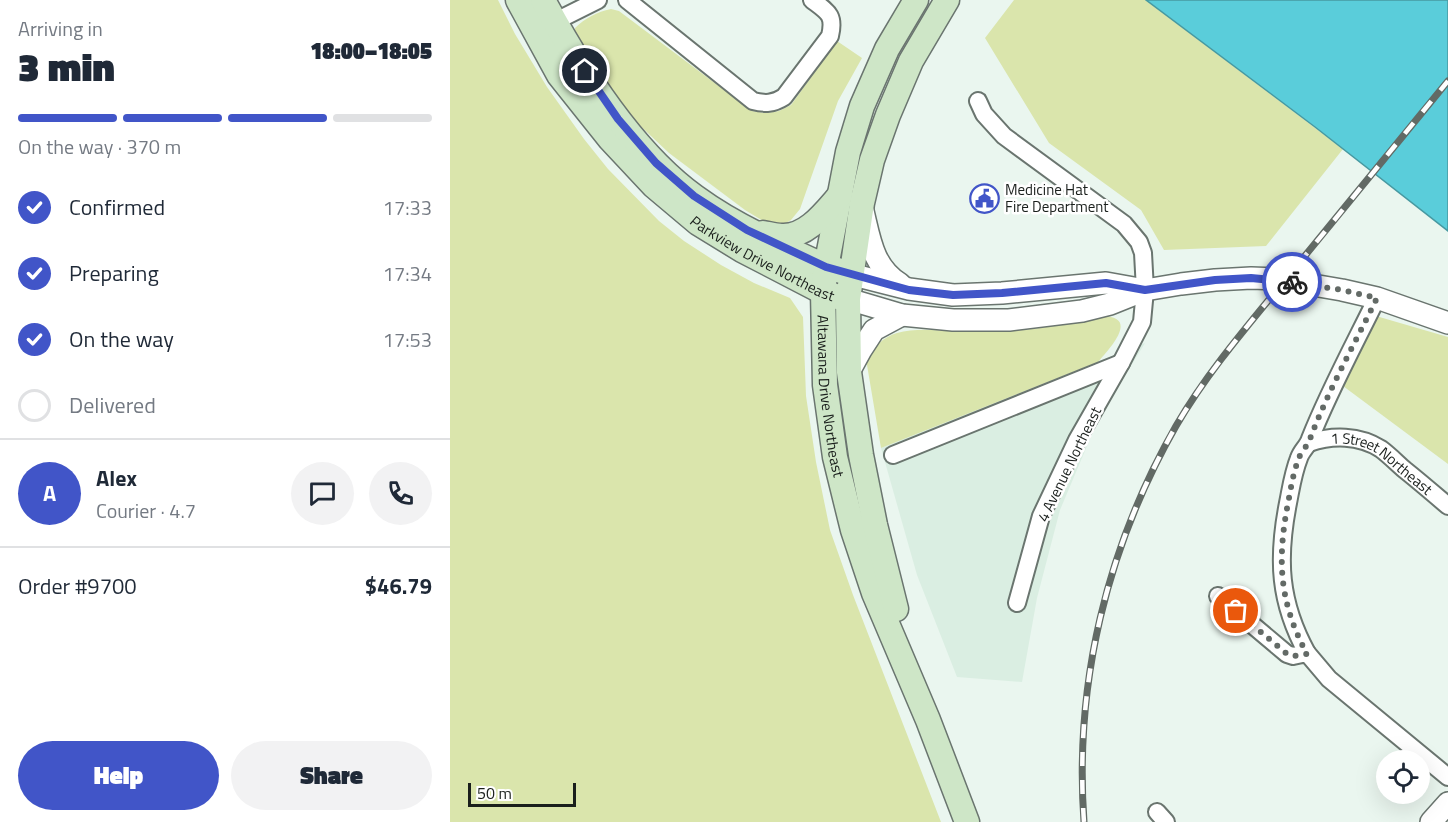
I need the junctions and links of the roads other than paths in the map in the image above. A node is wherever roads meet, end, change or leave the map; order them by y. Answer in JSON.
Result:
{"nodes":[{"id":1,"x":518,"y":0,"type":"edge"},
{"id":2,"x":543,"y":0,"type":"edge"},
{"id":3,"x":598,"y":0,"type":"edge"},
{"id":4,"x":627,"y":0,"type":"edge"},
{"id":5,"x":812,"y":0,"type":"edge"},
{"id":6,"x":916,"y":0,"type":"edge"},
{"id":7,"x":947,"y":0,"type":"edge"},
{"id":8,"x":544,"y":27,"type":"junction"},
{"id":9,"x":978,"y":101,"type":"dead end"},
{"id":10,"x":851,"y":199,"type":"junction"},
{"id":11,"x":747,"y":230,"type":"junction"},
{"id":12,"x":826,"y":267,"type":"junction"},
{"id":13,"x":850,"y":274,"type":"junction"},
{"id":14,"x":909,"y":290,"type":"junction"},
{"id":15,"x":1145,"y":290,"type":"junction"},
{"id":16,"x":823,"y":292,"type":"junction"},
{"id":17,"x":1377,"y":298,"type":"junction"},
{"id":18,"x":848,"y":299,"type":"junction"},
{"id":19,"x":902,"y":315,"type":"junction"},
{"id":20,"x":1448,"y":322,"type":"edge"},
{"id":21,"x":1121,"y":363,"type":"junction"},
{"id":22,"x":849,"y":372,"type":"junction"},
{"id":23,"x":1309,"y":443,"type":"junction"},
{"id":24,"x":893,"y":455,"type":"dead end"},
{"id":25,"x":1448,"y":506,"type":"edge"},
{"id":26,"x":1218,"y":596,"type":"dead end"},
{"id":27,"x":1017,"y":603,"type":"dead end"},
{"id":28,"x":1307,"y":654,"type":"junction"},
{"id":29,"x":928,"y":720,"type":"junction"},
{"id":30,"x":1448,"y":777,"type":"edge"},
{"id":31,"x":1448,"y":803,"type":"edge"},
{"id":32,"x":967,"y":822,"type":"edge"},
{"id":33,"x":1431,"y":822,"type":"edge"}],
"edges":[{"from":1,"to":8,"type":"main road","name":"Parkview Drive Northeast"},
{"from":2,"to":8,"type":"main road","name":"Parkview Drive Northeast"},
{"from":3,"to":8,"type":"street"},
{"from":4,"to":5,"type":"street"},
{"from":6,"to":10,"type":"main road","name":"Altawana Drive Northeast"},
{"from":7,"to":10,"type":"main road","name":"Altawana Drive Northeast"},
{"from":8,"to":11,"type":"main road","name":"Parkview Drive Northeast"},
{"from":8,"to":16,"type":"main road","name":"Parkview Drive Northeast"},
{"from":9,"to":15,"type":"street"},
{"from":10,"to":11,"type":"main road"},
{"from":10,"to":12,"type":"main road","name":"Altawana Drive Northeast"},
{"from":10,"to":13,"type":"main road","name":"Altawana Drive Northeast"},
{"from":10,"to":14,"type":"street"},
{"from":11,"to":12,"type":"main road","name":"Parkview Drive Northeast"},
{"from":12,"to":13,"type":"main road","name":"Parkview Drive Northeast"},
{"from":12,"to":16,"type":"main road","name":"Altawana Drive Northeast"},
{"from":13,"to":14,"type":"street","name":"Parkview Drive Northeast"},
{"from":13,"to":18,"type":"main road","name":"Altawana Drive Northeast"},
{"from":14,"to":15,"type":"street","name":"Parkview Drive Northeast"},
{"from":15,"to":17,"type":"street","name":"Parkview Drive Northeast"},
{"from":15,"to":19,"type":"street","name":"Parkview Drive Northeast"},
{"from":15,"to":21,"type":"street","name":"4 Avenue Northeast"},
{"from":16,"to":18,"type":"main road","name":"Parkview Drive Northeast"},
{"from":16,"to":29,"type":"main road","name":"Altawana Drive Northeast"},
{"from":17,"to":20,"type":"street","name":"Parkview Drive Northeast"},
{"from":17,"to":23,"type":"street"},
{"from":18,"to":19,"type":"street","name":"Parkview Drive Northeast"},
{"from":18,"to":22,"type":"main road","name":"Altawana Drive Northeast"},
{"from":19,"to":22,"type":"street"},
{"from":21,"to":24,"type":"street"},
{"from":21,"to":27,"type":"street","name":"4 Avenue Northeast"},
{"from":22,"to":29,"type":"main road","name":"Altawana Drive Northeast"},
{"from":23,"to":25,"type":"street","name":"1 Street Northeast"},
{"from":23,"to":28,"type":"street"},
{"from":26,"to":28,"type":"street"},
{"from":28,"to":30,"type":"street"},
{"from":29,"to":32,"type":"main road","name":"Altawana Drive Northeast"},
{"from":31,"to":33,"type":"street"}]}
